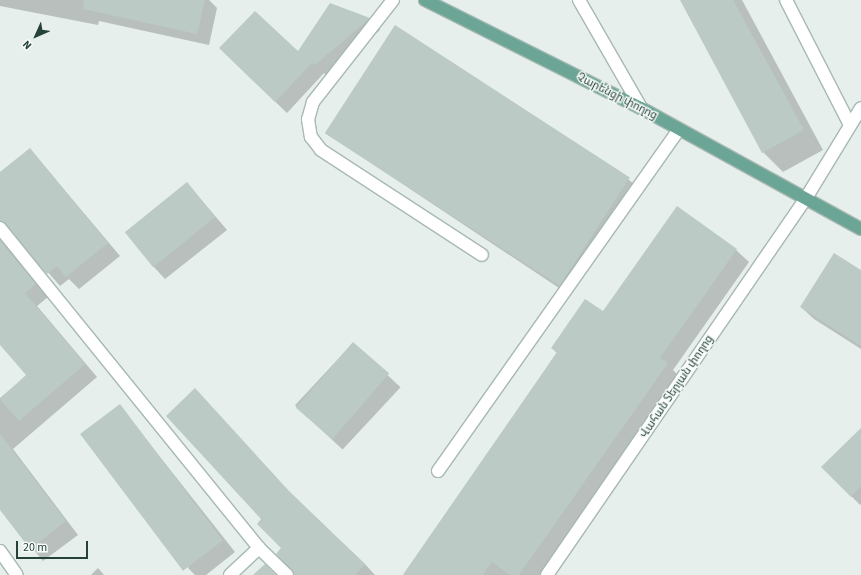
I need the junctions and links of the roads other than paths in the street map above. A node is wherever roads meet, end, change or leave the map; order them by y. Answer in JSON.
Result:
{"nodes":[{"id":1,"x":393,"y":0,"type":"edge"},
{"id":2,"x":425,"y":0,"type":"edge"},
{"id":3,"x":579,"y":0,"type":"edge"},
{"id":4,"x":786,"y":0,"type":"edge"},
{"id":5,"x":640,"y":108,"type":"junction"},
{"id":6,"x":861,"y":108,"type":"edge"},
{"id":7,"x":850,"y":125,"type":"junction"},
{"id":8,"x":679,"y":129,"type":"junction"},
{"id":9,"x":806,"y":198,"type":"junction"},
{"id":10,"x":0,"y":228,"type":"edge"},
{"id":11,"x":861,"y":229,"type":"edge"},
{"id":12,"x":482,"y":255,"type":"dead end"},
{"id":13,"x":438,"y":471,"type":"dead end"},
{"id":14,"x":259,"y":548,"type":"junction"},
{"id":15,"x":0,"y":551,"type":"edge"},
{"id":16,"x":17,"y":575,"type":"edge"},
{"id":17,"x":230,"y":575,"type":"edge"},
{"id":18,"x":287,"y":575,"type":"edge"},
{"id":19,"x":548,"y":575,"type":"edge"}],
"edges":[{"from":1,"to":12,"type":"street"},
{"from":2,"to":5,"type":"main road","name":"Չարենցի փողոց"},
{"from":3,"to":5,"type":"street"},
{"from":4,"to":7,"type":"street"},
{"from":5,"to":8,"type":"main road","name":"Չարենցի փողոց"},
{"from":6,"to":7,"type":"street"},
{"from":7,"to":9,"type":"street"},
{"from":8,"to":9,"type":"main road","name":"Չարենցի փողոց"},
{"from":8,"to":13,"type":"street"},
{"from":9,"to":11,"type":"main road","name":"Չարենցի փողոց"},
{"from":9,"to":19,"type":"street","name":"Վահան Տերյան փողոց"},
{"from":10,"to":14,"type":"street"},
{"from":14,"to":17,"type":"street"},
{"from":14,"to":18,"type":"street"},
{"from":15,"to":16,"type":"street"}]}
